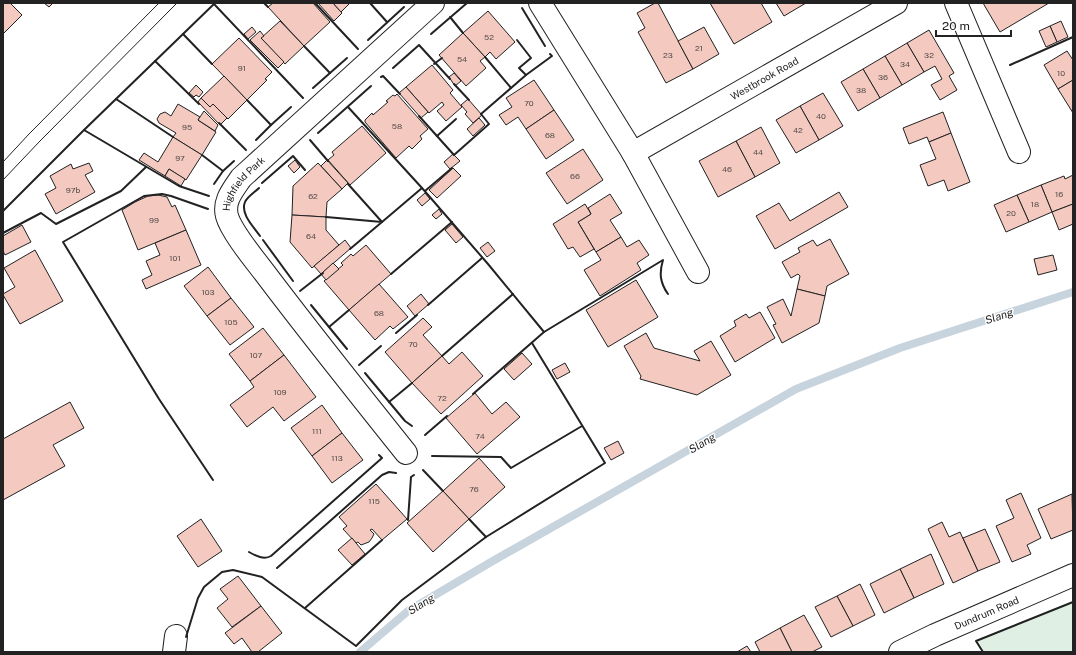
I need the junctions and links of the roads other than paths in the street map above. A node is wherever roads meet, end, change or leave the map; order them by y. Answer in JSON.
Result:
{"nodes":[{"id":1,"x":434,"y":3,"type":"edge"},
{"id":2,"x":540,"y":3,"type":"edge"},
{"id":3,"x":896,"y":3,"type":"edge"},
{"id":4,"x":956,"y":3,"type":"edge"},
{"id":5,"x":1019,"y":152,"type":"dead end"},
{"id":6,"x":633,"y":153,"type":"junction"},
{"id":7,"x":698,"y":272,"type":"dead end"},
{"id":8,"x":406,"y":454,"type":"dead end"},
{"id":9,"x":1073,"y":575,"type":"edge"},
{"id":10,"x":900,"y":652,"type":"edge"}],
"edges":[{"from":1,"to":8,"type":"street","name":"Highfield Park"},
{"from":2,"to":6,"type":"street"},
{"from":3,"to":6,"type":"street","name":"Westbrook Road"},
{"from":4,"to":5,"type":"street"},
{"from":6,"to":7,"type":"street"},
{"from":9,"to":10,"type":"street","name":"Dundrum Road"}]}
